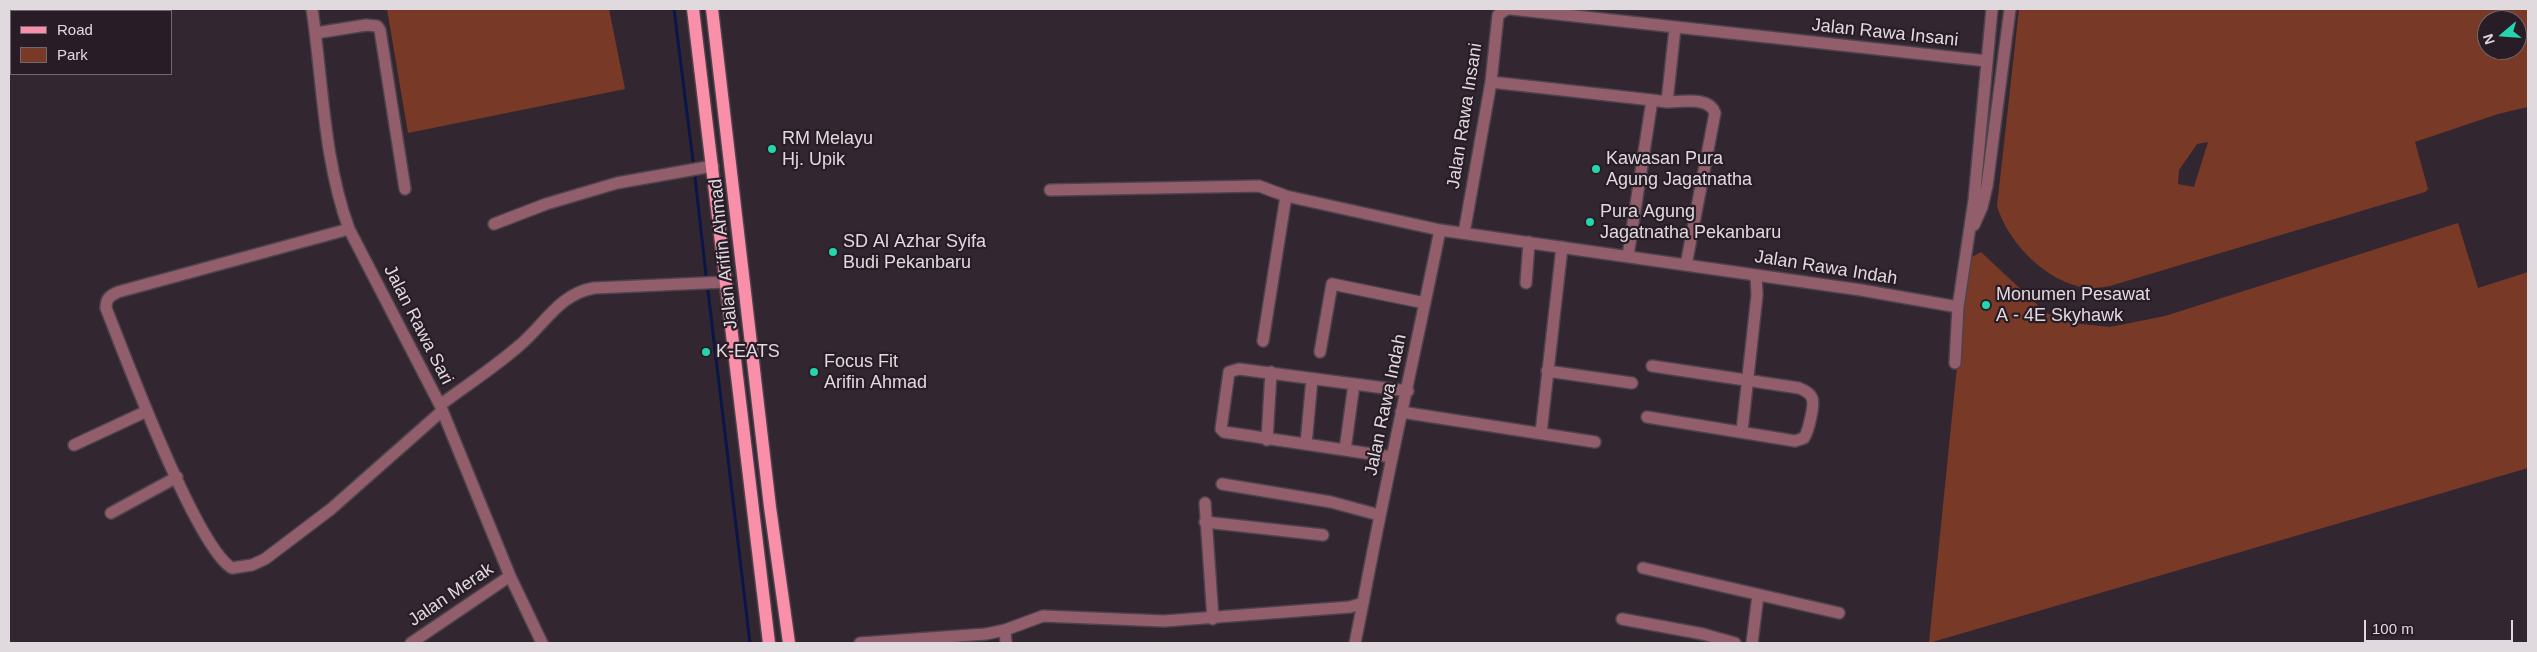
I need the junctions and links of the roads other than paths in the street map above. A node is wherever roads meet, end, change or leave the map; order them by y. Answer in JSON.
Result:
{"nodes":[{"id":1,"x":312,"y":9,"type":"edge"},
{"id":2,"x":693,"y":9,"type":"edge"},
{"id":3,"x":712,"y":9,"type":"edge"},
{"id":4,"x":1506,"y":9,"type":"edge"},
{"id":5,"x":1511,"y":9,"type":"edge"},
{"id":6,"x":1992,"y":9,"type":"edge"},
{"id":7,"x":2010,"y":9,"type":"edge"},
{"id":8,"x":1676,"y":28,"type":"junction"},
{"id":9,"x":316,"y":33,"type":"junction"},
{"id":10,"x":1987,"y":61,"type":"junction"},
{"id":11,"x":1491,"y":82,"type":"junction"},
{"id":12,"x":1652,"y":100,"type":"junction"},
{"id":13,"x":1667,"y":102,"type":"junction"},
{"id":14,"x":713,"y":166,"type":"junction"},
{"id":15,"x":405,"y":189,"type":"dead end"},
{"id":16,"x":1050,"y":190,"type":"dead end"},
{"id":17,"x":1286,"y":196,"type":"junction"},
{"id":18,"x":494,"y":224,"type":"dead end"},
{"id":19,"x":349,"y":228,"type":"junction"},
{"id":20,"x":1440,"y":230,"type":"junction"},
{"id":21,"x":1464,"y":233,"type":"junction"},
{"id":22,"x":1529,"y":242,"type":"junction"},
{"id":23,"x":1966,"y":242,"type":"junction"},
{"id":24,"x":1562,"y":247,"type":"junction"},
{"id":25,"x":1628,"y":256,"type":"junction"},
{"id":26,"x":1686,"y":265,"type":"junction"},
{"id":27,"x":1756,"y":275,"type":"junction"},
{"id":28,"x":726,"y":282,"type":"junction"},
{"id":29,"x":1526,"y":284,"type":"dead end"},
{"id":30,"x":1425,"y":303,"type":"junction"},
{"id":31,"x":1958,"y":306,"type":"junction"},
{"id":32,"x":1263,"y":341,"type":"dead end"},
{"id":33,"x":1320,"y":352,"type":"dead end"},
{"id":34,"x":1955,"y":363,"type":"dead end"},
{"id":35,"x":1652,"y":366,"type":"dead end"},
{"id":36,"x":1547,"y":371,"type":"junction"},
{"id":37,"x":1271,"y":372,"type":"junction"},
{"id":38,"x":1312,"y":379,"type":"junction"},
{"id":39,"x":1747,"y":379,"type":"junction"},
{"id":40,"x":1632,"y":383,"type":"dead end"},
{"id":41,"x":1354,"y":384,"type":"junction"},
{"id":42,"x":1408,"y":391,"type":"junction"},
{"id":43,"x":441,"y":408,"type":"junction"},
{"id":44,"x":147,"y":411,"type":"junction"},
{"id":45,"x":1401,"y":412,"type":"junction"},
{"id":46,"x":1647,"y":417,"type":"dead end"},
{"id":47,"x":1742,"y":431,"type":"junction"},
{"id":48,"x":1541,"y":433,"type":"junction"},
{"id":49,"x":762,"y":435,"type":"junction"},
{"id":50,"x":744,"y":436,"type":"junction"},
{"id":51,"x":1267,"y":440,"type":"junction"},
{"id":52,"x":1595,"y":442,"type":"dead end"},
{"id":53,"x":1306,"y":444,"type":"junction"},
{"id":54,"x":74,"y":445,"type":"dead end"},
{"id":55,"x":1345,"y":450,"type":"junction"},
{"id":56,"x":1392,"y":457,"type":"junction"},
{"id":57,"x":177,"y":477,"type":"junction"},
{"id":58,"x":1222,"y":484,"type":"dead end"},
{"id":59,"x":1205,"y":504,"type":"dead end"},
{"id":60,"x":112,"y":513,"type":"dead end"},
{"id":61,"x":1379,"y":515,"type":"junction"},
{"id":62,"x":1205,"y":522,"type":"junction"},
{"id":63,"x":1323,"y":535,"type":"dead end"},
{"id":64,"x":1643,"y":568,"type":"dead end"},
{"id":65,"x":510,"y":576,"type":"junction"},
{"id":66,"x":1758,"y":595,"type":"junction"},
{"id":67,"x":1363,"y":603,"type":"junction"},
{"id":68,"x":1839,"y":613,"type":"dead end"},
{"id":69,"x":1213,"y":618,"type":"junction"},
{"id":70,"x":1622,"y":619,"type":"dead end"},
{"id":71,"x":1005,"y":630,"type":"junction"},
{"id":72,"x":411,"y":643,"type":"edge"},
{"id":73,"x":542,"y":643,"type":"edge"},
{"id":74,"x":770,"y":643,"type":"edge"},
{"id":75,"x":789,"y":643,"type":"edge"},
{"id":76,"x":860,"y":643,"type":"edge"},
{"id":77,"x":1006,"y":643,"type":"edge"},
{"id":78,"x":1355,"y":643,"type":"edge"},
{"id":79,"x":1735,"y":643,"type":"edge"},
{"id":80,"x":1752,"y":643,"type":"edge"}],
"edges":[{"from":1,"to":9,"type":"street","name":"Jalan Rawa Sari"},
{"from":2,"to":14,"type":"main road","name":"Jalan Arifin Ahmad"},
{"from":3,"to":49,"type":"main road","name":"Jalan Arifin Ahmad"},
{"from":4,"to":11,"type":"street","name":"Jalan Rawa Insani"},
{"from":5,"to":8,"type":"street","name":"Jalan Rawa Insani"},
{"from":6,"to":10,"type":"street"},
{"from":7,"to":23,"type":"street"},
{"from":8,"to":10,"type":"street","name":"Jalan Rawa Insani"},
{"from":8,"to":13,"type":"street"},
{"from":9,"to":15,"type":"street"},
{"from":9,"to":19,"type":"street","name":"Jalan Rawa Sari"},
{"from":10,"to":23,"type":"street"},
{"from":11,"to":12,"type":"street"},
{"from":11,"to":21,"type":"street","name":"Jalan Rawa Insani"},
{"from":12,"to":13,"type":"street"},
{"from":12,"to":25,"type":"street"},
{"from":13,"to":26,"type":"street"},
{"from":14,"to":18,"type":"street"},
{"from":14,"to":28,"type":"main road","name":"Jalan Arifin Ahmad"},
{"from":16,"to":17,"type":"street"},
{"from":17,"to":20,"type":"street"},
{"from":17,"to":32,"type":"street"},
{"from":19,"to":43,"type":"street","name":"Jalan Rawa Sari"},
{"from":19,"to":44,"type":"street"},
{"from":20,"to":21,"type":"street","name":"Jalan Rawa Indah"},
{"from":20,"to":30,"type":"street","name":"Jalan Rawa Indah"},
{"from":21,"to":22,"type":"street","name":"Jalan Rawa Indah"},
{"from":22,"to":24,"type":"street","name":"Jalan Rawa Indah"},
{"from":22,"to":29,"type":"street"},
{"from":23,"to":31,"type":"street"},
{"from":24,"to":25,"type":"street","name":"Jalan Rawa Indah"},
{"from":24,"to":36,"type":"street"},
{"from":25,"to":26,"type":"street","name":"Jalan Rawa Indah"},
{"from":26,"to":27,"type":"street","name":"Jalan Rawa Indah"},
{"from":27,"to":31,"type":"street","name":"Jalan Rawa Indah"},
{"from":27,"to":39,"type":"street"},
{"from":28,"to":43,"type":"street"},
{"from":28,"to":50,"type":"main road","name":"Jalan Arifin Ahmad"},
{"from":30,"to":33,"type":"street"},
{"from":30,"to":42,"type":"street","name":"Jalan Rawa Indah"},
{"from":31,"to":34,"type":"street"},
{"from":35,"to":39,"type":"street"},
{"from":36,"to":40,"type":"street"},
{"from":36,"to":48,"type":"street"},
{"from":37,"to":38,"type":"street"},
{"from":37,"to":51,"type":"street"},
{"from":37,"to":51,"type":"street"},
{"from":38,"to":41,"type":"street"},
{"from":38,"to":53,"type":"street"},
{"from":39,"to":47,"type":"street"},
{"from":39,"to":47,"type":"street"},
{"from":41,"to":42,"type":"street"},
{"from":41,"to":55,"type":"street"},
{"from":42,"to":45,"type":"street","name":"Jalan Rawa Indah"},
{"from":43,"to":57,"type":"street"},
{"from":43,"to":65,"type":"street","name":"Jalan Rawa Sari"},
{"from":44,"to":54,"type":"street"},
{"from":44,"to":57,"type":"street"},
{"from":45,"to":48,"type":"street"},
{"from":45,"to":56,"type":"street","name":"Jalan Rawa Indah"},
{"from":46,"to":47,"type":"street"},
{"from":48,"to":52,"type":"street"},
{"from":49,"to":50,"type":"main road"},
{"from":49,"to":75,"type":"main road","name":"Jalan Arifin Ahmad"},
{"from":50,"to":74,"type":"main road","name":"Jalan Arifin Ahmad"},
{"from":51,"to":53,"type":"street"},
{"from":53,"to":55,"type":"street"},
{"from":55,"to":56,"type":"street"},
{"from":56,"to":61,"type":"street","name":"Jalan Rawa Indah"},
{"from":57,"to":60,"type":"street"},
{"from":58,"to":61,"type":"street"},
{"from":59,"to":62,"type":"street"},
{"from":61,"to":67,"type":"street","name":"Jalan Rawa Indah"},
{"from":62,"to":63,"type":"street"},
{"from":62,"to":69,"type":"street"},
{"from":64,"to":66,"type":"street"},
{"from":65,"to":72,"type":"street","name":"Jalan Merak"},
{"from":65,"to":73,"type":"street","name":"Jalan Rawa Sari"},
{"from":66,"to":68,"type":"street"},
{"from":66,"to":80,"type":"street"},
{"from":67,"to":69,"type":"street"},
{"from":67,"to":78,"type":"street","name":"Jalan Rawa Indah"},
{"from":69,"to":71,"type":"street"},
{"from":70,"to":79,"type":"street"},
{"from":71,"to":76,"type":"street"},
{"from":71,"to":77,"type":"street"}]}
